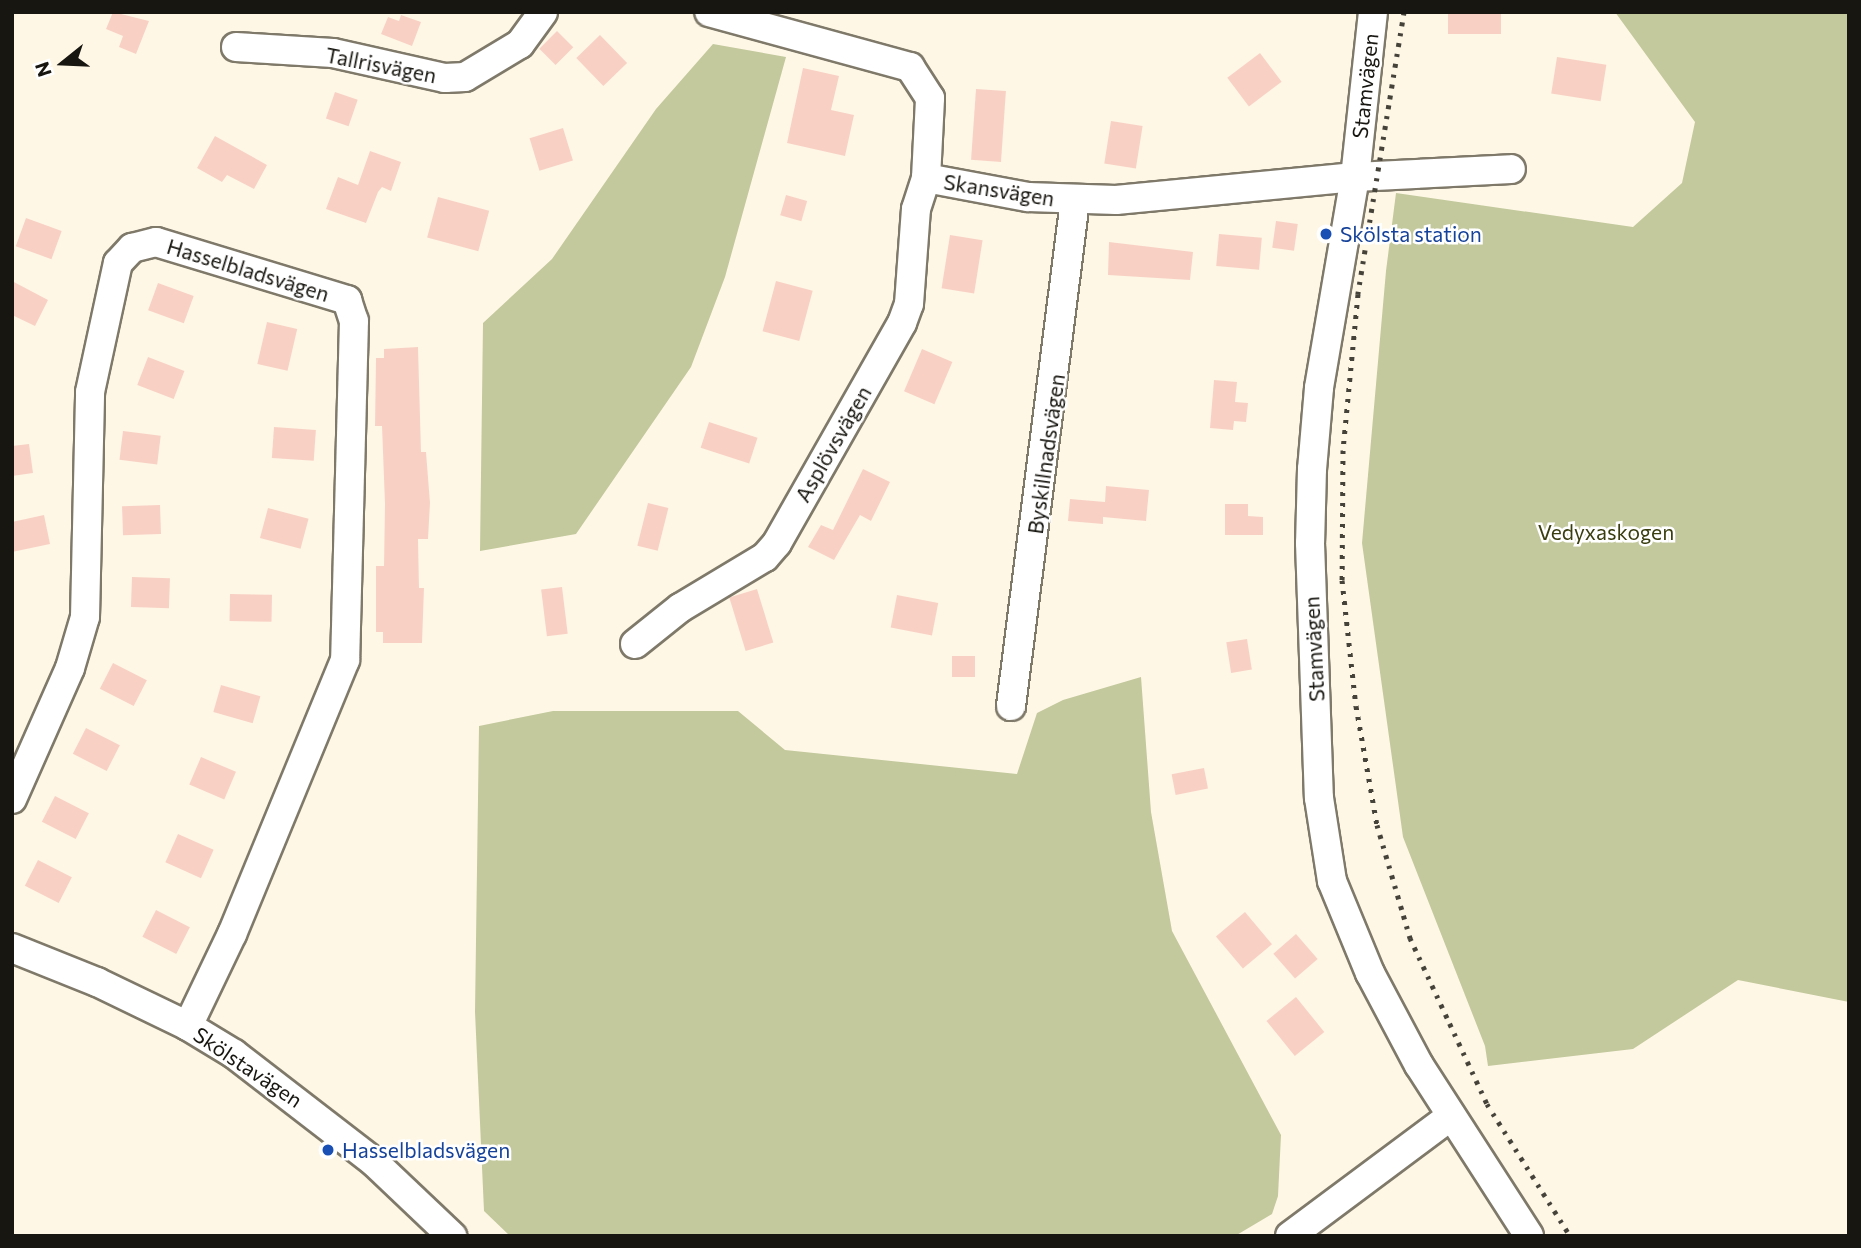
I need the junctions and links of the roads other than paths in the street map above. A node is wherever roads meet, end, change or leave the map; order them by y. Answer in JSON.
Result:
{"nodes":[{"id":1,"x":543,"y":12,"type":"edge"},
{"id":2,"x":709,"y":12,"type":"edge"},
{"id":3,"x":1373,"y":12,"type":"edge"},
{"id":4,"x":236,"y":47,"type":"dead end"},
{"id":5,"x":1511,"y":169,"type":"dead end"},
{"id":6,"x":1354,"y":177,"type":"junction"},
{"id":7,"x":926,"y":178,"type":"junction"},
{"id":8,"x":1075,"y":201,"type":"junction"},
{"id":9,"x":635,"y":644,"type":"dead end"},
{"id":10,"x":1011,"y":706,"type":"dead end"},
{"id":11,"x":12,"y":799,"type":"edge"},
{"id":12,"x":12,"y":948,"type":"edge"},
{"id":13,"x":188,"y":1026,"type":"junction"},
{"id":14,"x":1451,"y":1116,"type":"junction"},
{"id":15,"x":452,"y":1236,"type":"edge"},
{"id":16,"x":1290,"y":1236,"type":"edge"},
{"id":17,"x":1529,"y":1236,"type":"edge"}],
"edges":[{"from":1,"to":4,"type":"street","name":"Tallrisvägen"},
{"from":2,"to":7,"type":"street","name":"Skansvägen"},
{"from":3,"to":6,"type":"street","name":"Stamvägen"},
{"from":5,"to":6,"type":"street","name":"Skansvägen"},
{"from":6,"to":8,"type":"street","name":"Skansvägen"},
{"from":6,"to":14,"type":"street","name":"Stamvägen"},
{"from":7,"to":8,"type":"street","name":"Skansvägen"},
{"from":7,"to":9,"type":"street","name":"Asplövsvägen"},
{"from":8,"to":10,"type":"street","name":"Byskillnadsvägen"},
{"from":11,"to":13,"type":"street","name":"Hasselbladsvägen"},
{"from":12,"to":13,"type":"street","name":"Skölstavägen"},
{"from":13,"to":15,"type":"street","name":"Skölstavägen"},
{"from":14,"to":16,"type":"street"},
{"from":14,"to":17,"type":"street","name":"Stamvägen"}]}
